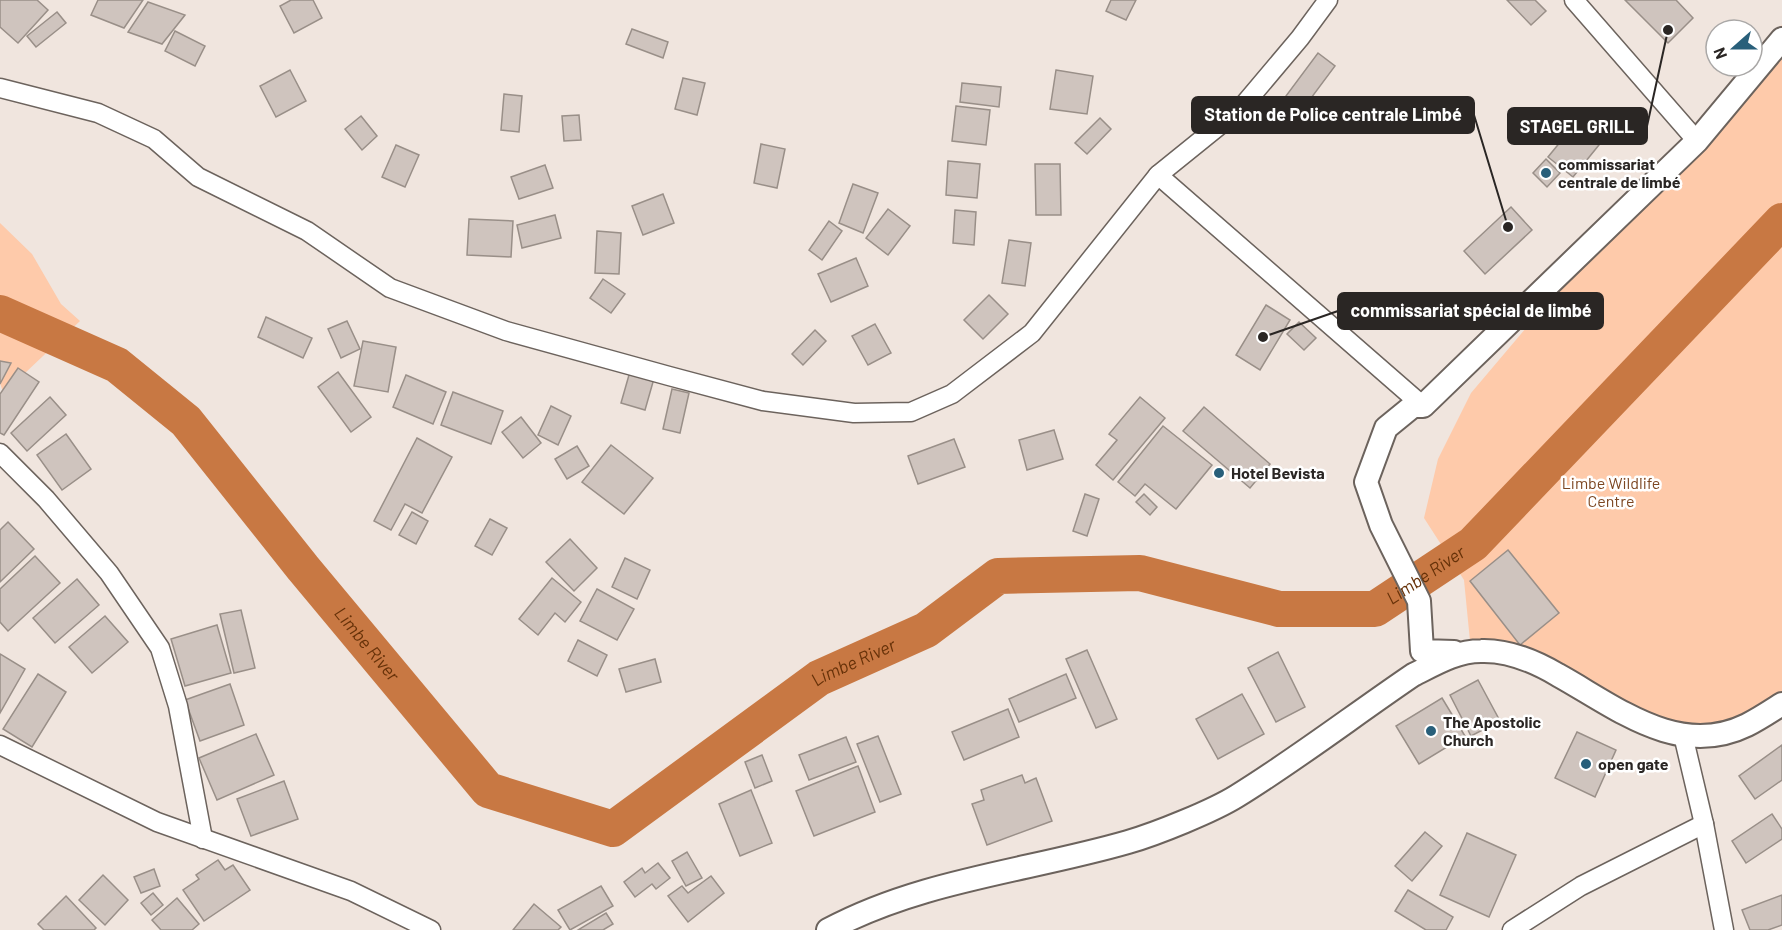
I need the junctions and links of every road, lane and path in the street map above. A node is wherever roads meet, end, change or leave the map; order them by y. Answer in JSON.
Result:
{"nodes":[{"id":1,"x":1328,"y":0,"type":"edge"},
{"id":2,"x":1574,"y":0,"type":"edge"},
{"id":3,"x":1782,"y":39,"type":"edge"},
{"id":4,"x":0,"y":88,"type":"edge"},
{"id":5,"x":1697,"y":141,"type":"junction"},
{"id":6,"x":1158,"y":175,"type":"junction"},
{"id":7,"x":1423,"y":406,"type":"junction"},
{"id":8,"x":0,"y":453,"type":"edge"},
{"id":9,"x":1466,"y":652,"type":"junction"},
{"id":10,"x":1782,"y":704,"type":"edge"},
{"id":11,"x":1683,"y":735,"type":"junction"},
{"id":12,"x":0,"y":745,"type":"edge"},
{"id":13,"x":1704,"y":824,"type":"junction"},
{"id":14,"x":202,"y":840,"type":"junction"},
{"id":15,"x":431,"y":930,"type":"edge"},
{"id":16,"x":828,"y":930,"type":"edge"},
{"id":17,"x":1512,"y":930,"type":"edge"},
{"id":18,"x":1724,"y":930,"type":"edge"}],
"edges":[{"from":1,"to":6,"type":"street"},
{"from":2,"to":5,"type":"street"},
{"from":3,"to":5,"type":"street"},
{"from":4,"to":6,"type":"street"},
{"from":5,"to":7,"type":"street"},
{"from":6,"to":7,"type":"street"},
{"from":7,"to":9,"type":"street"},
{"from":8,"to":14,"type":"street"},
{"from":9,"to":11,"type":"street"},
{"from":9,"to":16,"type":"street"},
{"from":10,"to":11,"type":"street"},
{"from":11,"to":13,"type":"street"},
{"from":12,"to":14,"type":"street"},
{"from":13,"to":17,"type":"street"},
{"from":13,"to":18,"type":"street"},
{"from":14,"to":15,"type":"street"}]}
